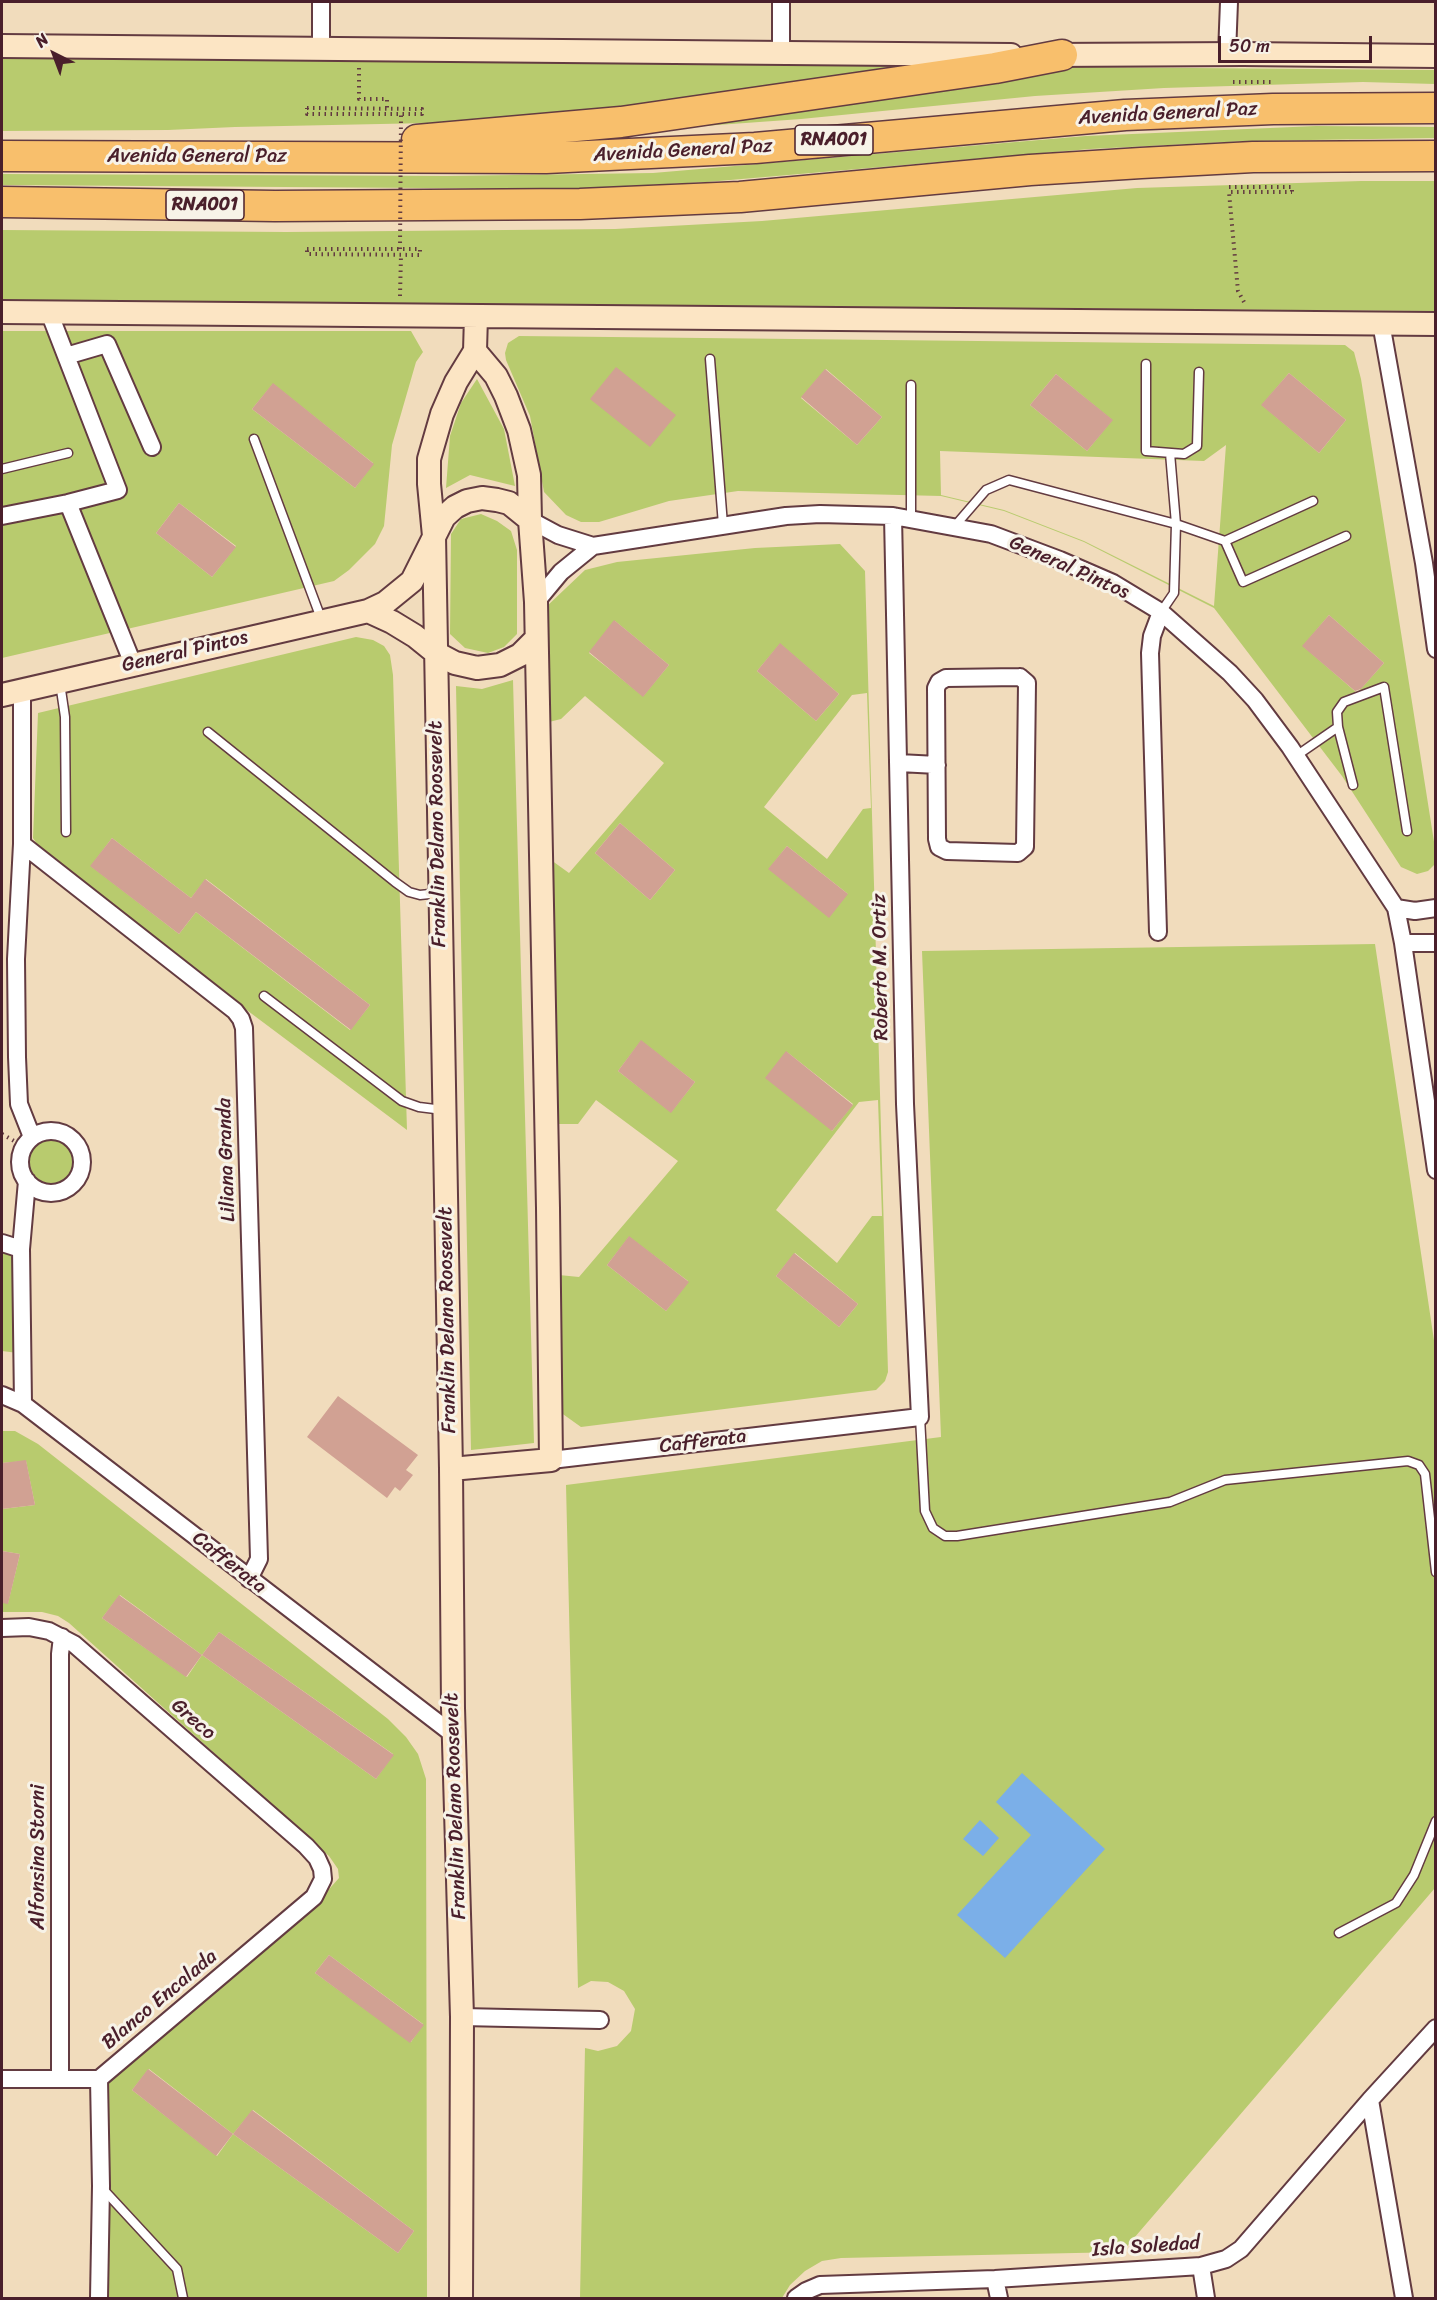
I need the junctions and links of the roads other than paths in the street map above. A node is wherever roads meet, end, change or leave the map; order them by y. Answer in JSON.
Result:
{"nodes":[{"id":1,"x":321,"y":2,"type":"edge"},
{"id":2,"x":781,"y":2,"type":"edge"},
{"id":3,"x":1229,"y":2,"type":"edge"},
{"id":4,"x":2,"y":46,"type":"edge"},
{"id":5,"x":321,"y":48,"type":"junction"},
{"id":6,"x":780,"y":53,"type":"junction"},
{"id":7,"x":1227,"y":54,"type":"junction"},
{"id":8,"x":1062,"y":56,"type":"junction"},
{"id":9,"x":1436,"y":56,"type":"edge"},
{"id":10,"x":1436,"y":108,"type":"edge"},
{"id":11,"x":2,"y":156,"type":"edge"},
{"id":12,"x":232,"y":156,"type":"junction"},
{"id":13,"x":1436,"y":156,"type":"edge"},
{"id":14,"x":2,"y":202,"type":"edge"},
{"id":15,"x":2,"y":312,"type":"edge"},
{"id":16,"x":49,"y":312,"type":"junction"},
{"id":17,"x":476,"y":316,"type":"junction"},
{"id":18,"x":1381,"y":323,"type":"junction"},
{"id":19,"x":1436,"y":324,"type":"edge"},
{"id":20,"x":475,"y":351,"type":"junction"},
{"id":21,"x":66,"y":356,"type":"junction"},
{"id":22,"x":710,"y":359,"type":"dead end"},
{"id":23,"x":1146,"y":364,"type":"dead end"},
{"id":24,"x":1199,"y":372,"type":"dead end"},
{"id":25,"x":911,"y":385,"type":"dead end"},
{"id":26,"x":254,"y":439,"type":"dead end"},
{"id":27,"x":152,"y":447,"type":"dead end"},
{"id":28,"x":68,"y":453,"type":"dead end"},
{"id":29,"x":1170,"y":453,"type":"junction"},
{"id":30,"x":2,"y":469,"type":"edge"},
{"id":31,"x":1313,"y":501,"type":"dead end"},
{"id":32,"x":68,"y":503,"type":"junction"},
{"id":33,"x":2,"y":516,"type":"edge"},
{"id":34,"x":893,"y":516,"type":"junction"},
{"id":35,"x":911,"y":519,"type":"junction"},
{"id":36,"x":530,"y":520,"type":"junction"},
{"id":37,"x":1176,"y":524,"type":"junction"},
{"id":38,"x":723,"y":525,"type":"junction"},
{"id":39,"x":953,"y":527,"type":"junction"},
{"id":40,"x":434,"y":536,"type":"junction"},
{"id":41,"x":1346,"y":536,"type":"dead end"},
{"id":42,"x":1225,"y":541,"type":"junction"},
{"id":43,"x":593,"y":546,"type":"junction"},
{"id":44,"x":1430,"y":563,"type":"edge"},
{"id":45,"x":536,"y":602,"type":"junction"},
{"id":46,"x":368,"y":611,"type":"junction"},
{"id":47,"x":1161,"y":612,"type":"junction"},
{"id":48,"x":322,"y":622,"type":"junction"},
{"id":49,"x":536,"y":639,"type":"junction"},
{"id":50,"x":1436,"y":649,"type":"edge"},
{"id":51,"x":436,"y":653,"type":"junction"},
{"id":52,"x":133,"y":664,"type":"junction"},
{"id":53,"x":60,"y":680,"type":"junction"},
{"id":54,"x":12,"y":693,"type":"edge"},
{"id":55,"x":1338,"y":727,"type":"junction"},
{"id":56,"x":208,"y":732,"type":"dead end"},
{"id":57,"x":1296,"y":756,"type":"junction"},
{"id":58,"x":899,"y":763,"type":"junction"},
{"id":59,"x":937,"y":765,"type":"junction"},
{"id":60,"x":1353,"y":785,"type":"dead end"},
{"id":61,"x":1407,"y":831,"type":"dead end"},
{"id":62,"x":66,"y":832,"type":"dead end"},
{"id":63,"x":22,"y":844,"type":"junction"},
{"id":64,"x":440,"y":893,"type":"junction"},
{"id":65,"x":1396,"y":908,"type":"junction"},
{"id":66,"x":1436,"y":909,"type":"edge"},
{"id":67,"x":1158,"y":932,"type":"dead end"},
{"id":68,"x":1436,"y":943,"type":"edge"},
{"id":69,"x":1403,"y":944,"type":"junction"},
{"id":70,"x":264,"y":996,"type":"dead end"},
{"id":71,"x":443,"y":1110,"type":"junction"},
{"id":72,"x":32,"y":1137,"type":"junction"},
{"id":73,"x":1436,"y":1170,"type":"edge"},
{"id":74,"x":27,"y":1181,"type":"junction"},
{"id":75,"x":2,"y":1244,"type":"edge"},
{"id":76,"x":21,"y":1250,"type":"junction"},
{"id":77,"x":2,"y":1395,"type":"edge"},
{"id":78,"x":23,"y":1404,"type":"junction"},
{"id":79,"x":920,"y":1417,"type":"junction"},
{"id":80,"x":551,"y":1460,"type":"junction"},
{"id":81,"x":451,"y":1469,"type":"junction"},
{"id":82,"x":1436,"y":1572,"type":"edge"},
{"id":83,"x":249,"y":1579,"type":"junction"},
{"id":84,"x":2,"y":1628,"type":"edge"},
{"id":85,"x":62,"y":1637,"type":"junction"},
{"id":86,"x":454,"y":1735,"type":"junction"},
{"id":87,"x":1436,"y":1821,"type":"edge"},
{"id":88,"x":320,"y":1887,"type":"joint"},
{"id":89,"x":1339,"y":1934,"type":"dead end"},
{"id":90,"x":462,"y":2017,"type":"junction"},
{"id":91,"x":600,"y":2020,"type":"dead end"},
{"id":92,"x":1436,"y":2028,"type":"edge"},
{"id":93,"x":60,"y":2078,"type":"junction"},
{"id":94,"x":2,"y":2079,"type":"edge"},
{"id":95,"x":99,"y":2079,"type":"junction"},
{"id":96,"x":1370,"y":2100,"type":"junction"},
{"id":97,"x":101,"y":2186,"type":"junction"},
{"id":98,"x":1202,"y":2266,"type":"junction"},
{"id":99,"x":995,"y":2279,"type":"junction"},
{"id":100,"x":99,"y":2298,"type":"edge"},
{"id":101,"x":183,"y":2298,"type":"edge"},
{"id":102,"x":461,"y":2298,"type":"edge"},
{"id":103,"x":796,"y":2298,"type":"edge"},
{"id":104,"x":999,"y":2298,"type":"edge"},
{"id":105,"x":1206,"y":2298,"type":"edge"},
{"id":106,"x":1404,"y":2298,"type":"edge"}],
"edges":[{"from":1,"to":5,"type":"street"},
{"from":2,"to":6,"type":"street"},
{"from":3,"to":7,"type":"street"},
{"from":4,"to":5,"type":"street"},
{"from":5,"to":6,"type":"street"},
{"from":6,"to":8,"type":"street"},
{"from":7,"to":8,"type":"street"},
{"from":7,"to":9,"type":"street"},
{"from":8,"to":12,"type":"highway"},
{"from":10,"to":12,"type":"highway","name":"Avenida General Paz","number":"RNA001"},
{"from":11,"to":12,"type":"highway","name":"Avenida General Paz","number":"RNA001"},
{"from":13,"to":14,"type":"highway","number":"RNA001"},
{"from":15,"to":16,"type":"street"},
{"from":16,"to":17,"type":"street"},
{"from":16,"to":21,"type":"street"},
{"from":17,"to":18,"type":"street"},
{"from":17,"to":20,"type":"street","name":"Franklin Delano Roosevelt"},
{"from":18,"to":19,"type":"street"},
{"from":18,"to":44,"type":"street"},
{"from":20,"to":36,"type":"street"},
{"from":20,"to":40,"type":"street","name":"Franklin Delano Roosevelt"},
{"from":21,"to":27,"type":"street"},
{"from":21,"to":32,"type":"street"},
{"from":22,"to":38,"type":"lane"},
{"from":23,"to":29,"type":"lane"},
{"from":24,"to":29,"type":"lane"},
{"from":25,"to":35,"type":"lane"},
{"from":26,"to":48,"type":"lane"},
{"from":28,"to":30,"type":"lane"},
{"from":29,"to":37,"type":"lane"},
{"from":31,"to":42,"type":"lane"},
{"from":32,"to":33,"type":"street"},
{"from":32,"to":52,"type":"street"},
{"from":34,"to":35,"type":"street","name":"General Pintos"},
{"from":34,"to":38,"type":"street","name":"General Pintos"},
{"from":34,"to":58,"type":"street","name":"Roberto M. Ortiz"},
{"from":35,"to":39,"type":"street","name":"General Pintos"},
{"from":36,"to":40,"type":"street","name":"General Pintos"},
{"from":36,"to":43,"type":"street","name":"General Pintos"},
{"from":36,"to":45,"type":"street"},
{"from":37,"to":39,"type":"lane"},
{"from":37,"to":42,"type":"lane"},
{"from":37,"to":47,"type":"lane"},
{"from":38,"to":43,"type":"street","name":"General Pintos"},
{"from":39,"to":47,"type":"street","name":"General Pintos"},
{"from":40,"to":46,"type":"street","name":"General Pintos"},
{"from":40,"to":51,"type":"street","name":"Franklin Delano Roosevelt"},
{"from":41,"to":42,"type":"lane"},
{"from":43,"to":45,"type":"street","name":"General Pintos"},
{"from":44,"to":50,"type":"street"},
{"from":45,"to":49,"type":"street"},
{"from":46,"to":48,"type":"street","name":"General Pintos"},
{"from":46,"to":51,"type":"street"},
{"from":47,"to":57,"type":"street","name":"General Pintos"},
{"from":47,"to":67,"type":"street"},
{"from":48,"to":52,"type":"street","name":"General Pintos"},
{"from":49,"to":51,"type":"street"},
{"from":49,"to":80,"type":"street"},
{"from":51,"to":64,"type":"street","name":"Franklin Delano Roosevelt"},
{"from":52,"to":53,"type":"street","name":"General Pintos"},
{"from":53,"to":54,"type":"street","name":"General Pintos"},
{"from":53,"to":62,"type":"lane"},
{"from":54,"to":63,"type":"street"},
{"from":55,"to":57,"type":"lane"},
{"from":55,"to":60,"type":"lane"},
{"from":55,"to":61,"type":"lane"},
{"from":56,"to":64,"type":"lane"},
{"from":57,"to":65,"type":"street","name":"General Pintos"},
{"from":58,"to":59,"type":"street"},
{"from":58,"to":79,"type":"street","name":"Roberto M. Ortiz"},
{"from":59,"to":59,"type":"street"},
{"from":63,"to":72,"type":"street"},
{"from":63,"to":83,"type":"street","name":"Liliana Granda"},
{"from":64,"to":71,"type":"street","name":"Franklin Delano Roosevelt"},
{"from":65,"to":66,"type":"street"},
{"from":65,"to":69,"type":"street"},
{"from":68,"to":69,"type":"street"},
{"from":69,"to":73,"type":"street"},
{"from":70,"to":71,"type":"lane"},
{"from":71,"to":81,"type":"street","name":"Franklin Delano Roosevelt"},
{"from":72,"to":74,"type":"street"},
{"from":72,"to":74,"type":"street"},
{"from":74,"to":76,"type":"street"},
{"from":75,"to":76,"type":"street"},
{"from":76,"to":78,"type":"street"},
{"from":77,"to":78,"type":"street","name":"Cafferata"},
{"from":78,"to":83,"type":"street","name":"Cafferata"},
{"from":79,"to":80,"type":"street","name":"Cafferata"},
{"from":79,"to":82,"type":"lane"},
{"from":80,"to":81,"type":"street","name":"Cafferata"},
{"from":81,"to":86,"type":"street","name":"Franklin Delano Roosevelt"},
{"from":83,"to":86,"type":"street","name":"Cafferata"},
{"from":84,"to":85,"type":"street","name":"Greco"},
{"from":85,"to":88,"type":"street","name":"Greco"},
{"from":85,"to":93,"type":"street","name":"Alfonsina Storni"},
{"from":86,"to":90,"type":"street","name":"Franklin Delano Roosevelt"},
{"from":87,"to":89,"type":"lane"},
{"from":88,"to":95,"type":"street","name":"Blanco Encalada"},
{"from":90,"to":91,"type":"street"},
{"from":90,"to":102,"type":"street","name":"Franklin Delano Roosevelt"},
{"from":92,"to":96,"type":"street","name":"Isla Soledad"},
{"from":93,"to":94,"type":"street","name":"Blanco Encalada"},
{"from":93,"to":95,"type":"street","name":"Blanco Encalada"},
{"from":95,"to":97,"type":"street"},
{"from":96,"to":98,"type":"street","name":"Isla Soledad"},
{"from":96,"to":106,"type":"street"},
{"from":97,"to":100,"type":"street"},
{"from":97,"to":101,"type":"lane"},
{"from":98,"to":99,"type":"street","name":"Isla Soledad"},
{"from":98,"to":105,"type":"street"},
{"from":99,"to":103,"type":"street","name":"Isla Soledad"},
{"from":99,"to":104,"type":"street"}]}
